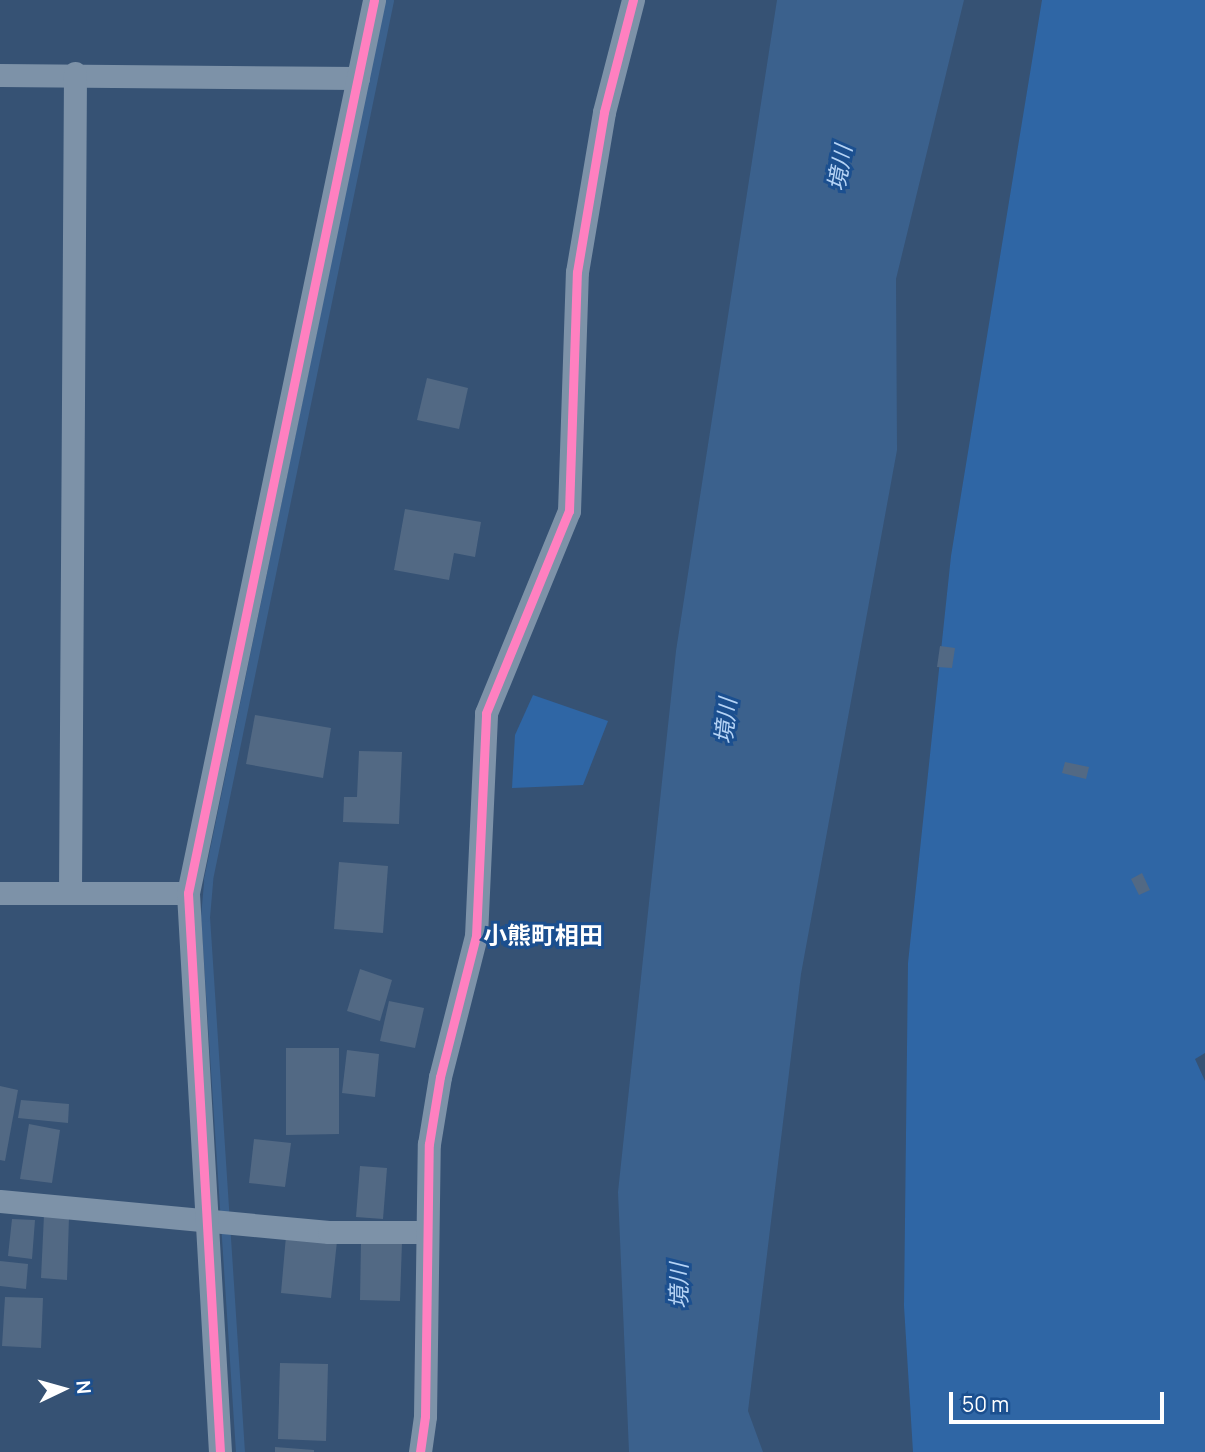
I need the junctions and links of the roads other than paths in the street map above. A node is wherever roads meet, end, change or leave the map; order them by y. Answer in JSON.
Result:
{"nodes":[{"id":1,"x":374,"y":0,"type":"edge"},
{"id":2,"x":633,"y":0,"type":"edge"},
{"id":3,"x":75,"y":73,"type":"junction"},
{"id":4,"x":0,"y":75,"type":"edge"},
{"id":5,"x":358,"y":78,"type":"junction"},
{"id":6,"x":70,"y":892,"type":"junction"},
{"id":7,"x":0,"y":893,"type":"edge"},
{"id":8,"x":188,"y":893,"type":"junction"},
{"id":9,"x":0,"y":1201,"type":"edge"},
{"id":10,"x":219,"y":1222,"type":"junction"},
{"id":11,"x":427,"y":1232,"type":"junction"},
{"id":12,"x":220,"y":1452,"type":"edge"},
{"id":13,"x":420,"y":1452,"type":"edge"}],
"edges":[{"from":1,"to":5,"type":"street"},
{"from":2,"to":11,"type":"street"},
{"from":3,"to":4,"type":"street"},
{"from":3,"to":5,"type":"street"},
{"from":3,"to":6,"type":"street"},
{"from":5,"to":8,"type":"street"},
{"from":6,"to":7,"type":"street"},
{"from":6,"to":8,"type":"street"},
{"from":8,"to":10,"type":"street"},
{"from":9,"to":10,"type":"street"},
{"from":10,"to":11,"type":"street"},
{"from":10,"to":12,"type":"street"},
{"from":11,"to":13,"type":"street"}]}
